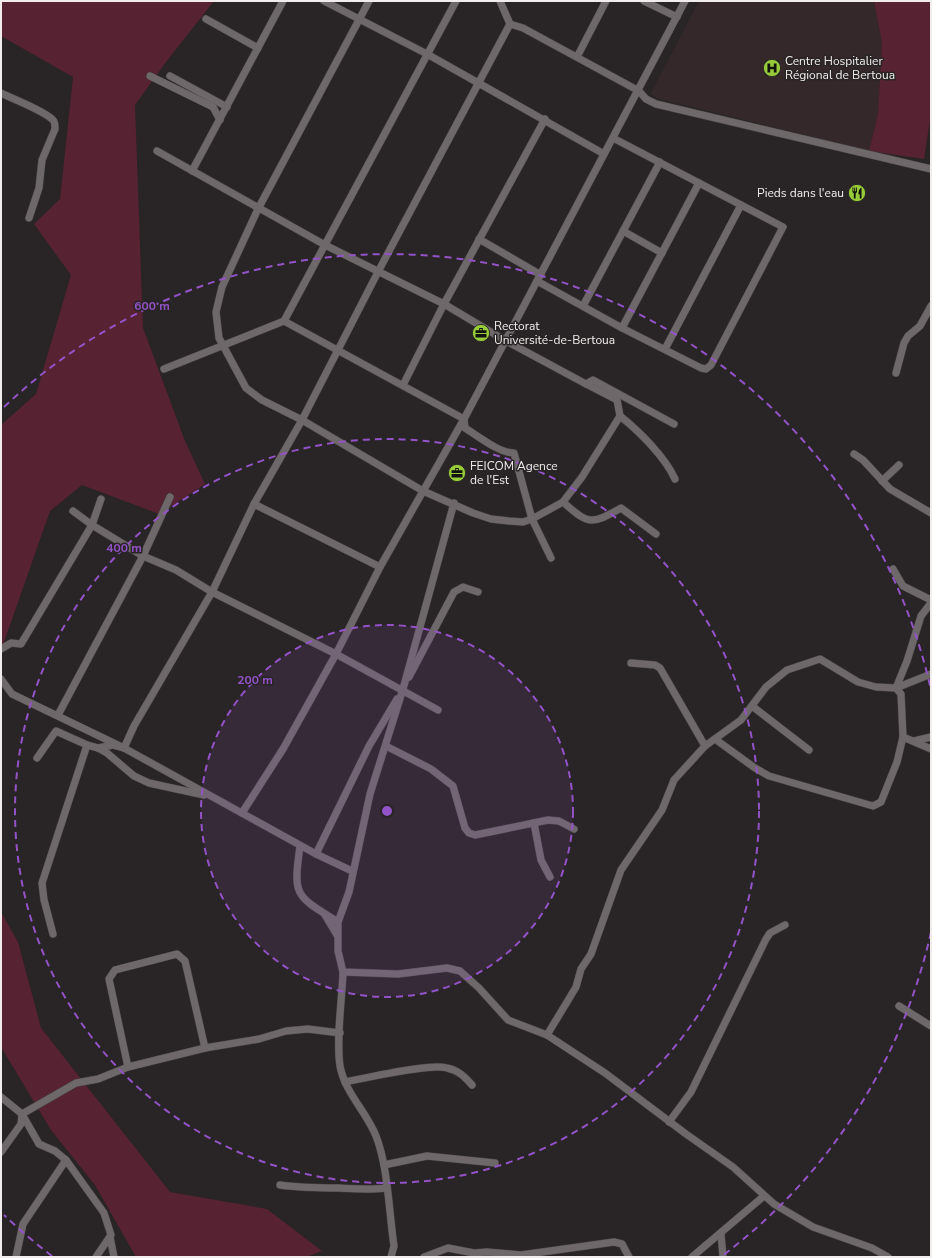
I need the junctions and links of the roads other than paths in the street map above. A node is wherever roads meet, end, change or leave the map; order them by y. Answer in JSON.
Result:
{"nodes":[{"id":1,"x":283,"y":1,"type":"edge"},
{"id":2,"x":324,"y":1,"type":"edge"},
{"id":3,"x":369,"y":1,"type":"edge"},
{"id":4,"x":456,"y":1,"type":"edge"},
{"id":5,"x":500,"y":1,"type":"edge"},
{"id":6,"x":606,"y":1,"type":"edge"},
{"id":7,"x":644,"y":1,"type":"edge"},
{"id":8,"x":685,"y":1,"type":"edge"},
{"id":9,"x":677,"y":17,"type":"junction"},
{"id":10,"x":360,"y":18,"type":"junction"},
{"id":11,"x":206,"y":19,"type":"dead end"},
{"id":12,"x":510,"y":24,"type":"junction"},
{"id":13,"x":258,"y":48,"type":"junction"},
{"id":14,"x":427,"y":54,"type":"junction"},
{"id":15,"x":577,"y":57,"type":"junction"},
{"id":16,"x":150,"y":76,"type":"dead end"},
{"id":17,"x":170,"y":76,"type":"dead end"},
{"id":18,"x":479,"y":84,"type":"junction"},
{"id":19,"x":639,"y":91,"type":"junction"},
{"id":20,"x":1,"y":93,"type":"edge"},
{"id":21,"x":227,"y":106,"type":"junction"},
{"id":22,"x":545,"y":119,"type":"junction"},
{"id":23,"x":220,"y":120,"type":"junction"},
{"id":24,"x":613,"y":138,"type":"junction"},
{"id":25,"x":157,"y":151,"type":"dead end"},
{"id":26,"x":604,"y":154,"type":"junction"},
{"id":27,"x":660,"y":162,"type":"junction"},
{"id":28,"x":931,"y":169,"type":"edge"},
{"id":29,"x":192,"y":171,"type":"junction"},
{"id":30,"x":699,"y":183,"type":"junction"},
{"id":31,"x":741,"y":205,"type":"junction"},
{"id":32,"x":258,"y":208,"type":"junction"},
{"id":33,"x":29,"y":218,"type":"dead end"},
{"id":34,"x":623,"y":231,"type":"junction"},
{"id":35,"x":479,"y":239,"type":"junction"},
{"id":36,"x":325,"y":245,"type":"junction"},
{"id":37,"x":662,"y":253,"type":"junction"},
{"id":38,"x":379,"y":270,"type":"junction"},
{"id":39,"x":539,"y":278,"type":"junction"},
{"id":40,"x":444,"y":304,"type":"junction"},
{"id":41,"x":583,"y":306,"type":"junction"},
{"id":42,"x":931,"y":306,"type":"edge"},
{"id":43,"x":284,"y":321,"type":"junction"},
{"id":44,"x":622,"y":328,"type":"junction"},
{"id":45,"x":506,"y":341,"type":"junction"},
{"id":46,"x":223,"y":345,"type":"junction"},
{"id":47,"x":665,"y":349,"type":"junction"},
{"id":48,"x":338,"y":350,"type":"junction"},
{"id":49,"x":164,"y":369,"type":"dead end"},
{"id":50,"x":896,"y":373,"type":"dead end"},
{"id":51,"x":586,"y":384,"type":"junction"},
{"id":52,"x":403,"y":386,"type":"junction"},
{"id":53,"x":620,"y":416,"type":"junction"},
{"id":54,"x":464,"y":419,"type":"junction"},
{"id":55,"x":302,"y":420,"type":"junction"},
{"id":56,"x":674,"y":424,"type":"dead end"},
{"id":57,"x":854,"y":454,"type":"dead end"},
{"id":58,"x":899,"y":465,"type":"dead end"},
{"id":59,"x":675,"y":479,"type":"dead end"},
{"id":60,"x":882,"y":481,"type":"junction"},
{"id":61,"x":423,"y":491,"type":"junction"},
{"id":62,"x":170,"y":497,"type":"dead end"},
{"id":63,"x":101,"y":499,"type":"dead end"},
{"id":64,"x":563,"y":502,"type":"junction"},
{"id":65,"x":454,"y":503,"type":"junction"},
{"id":66,"x":254,"y":504,"type":"junction"},
{"id":67,"x":73,"y":511,"type":"dead end"},
{"id":68,"x":931,"y":513,"type":"edge"},
{"id":69,"x":532,"y":519,"type":"junction"},
{"id":70,"x":92,"y":525,"type":"junction"},
{"id":71,"x":656,"y":534,"type":"dead end"},
{"id":72,"x":144,"y":556,"type":"junction"},
{"id":73,"x":551,"y":558,"type":"dead end"},
{"id":74,"x":380,"y":567,"type":"junction"},
{"id":75,"x":893,"y":569,"type":"dead end"},
{"id":76,"x":212,"y":592,"type":"junction"},
{"id":77,"x":478,"y":592,"type":"dead end"},
{"id":78,"x":931,"y":600,"type":"edge"},
{"id":79,"x":931,"y":603,"type":"edge"},
{"id":80,"x":1,"y":649,"type":"edge"},
{"id":81,"x":336,"y":654,"type":"junction"},
{"id":82,"x":631,"y":662,"type":"dead end"},
{"id":83,"x":931,"y":674,"type":"edge"},
{"id":84,"x":1,"y":679,"type":"edge"},
{"id":85,"x":896,"y":688,"type":"junction"},
{"id":86,"x":403,"y":689,"type":"junction"},
{"id":87,"x":752,"y":706,"type":"junction"},
{"id":88,"x":438,"y":710,"type":"dead end"},
{"id":89,"x":58,"y":715,"type":"junction"},
{"id":90,"x":903,"y":737,"type":"junction"},
{"id":91,"x":931,"y":737,"type":"edge"},
{"id":92,"x":715,"y":739,"type":"junction"},
{"id":93,"x":914,"y":741,"type":"junction"},
{"id":94,"x":87,"y":745,"type":"junction"},
{"id":95,"x":386,"y":746,"type":"junction"},
{"id":96,"x":705,"y":746,"type":"junction"},
{"id":97,"x":98,"y":748,"type":"junction"},
{"id":98,"x":124,"y":748,"type":"junction"},
{"id":99,"x":931,"y":749,"type":"edge"},
{"id":100,"x":809,"y":750,"type":"dead end"},
{"id":101,"x":37,"y":758,"type":"dead end"},
{"id":102,"x":242,"y":813,"type":"junction"},
{"id":103,"x":534,"y":824,"type":"junction"},
{"id":104,"x":574,"y":829,"type":"dead end"},
{"id":105,"x":300,"y":846,"type":"junction"},
{"id":106,"x":316,"y":854,"type":"junction"},
{"id":107,"x":352,"y":871,"type":"junction"},
{"id":108,"x":550,"y":877,"type":"dead end"},
{"id":109,"x":324,"y":912,"type":"junction"},
{"id":110,"x":338,"y":922,"type":"junction"},
{"id":111,"x":785,"y":925,"type":"dead end"},
{"id":112,"x":53,"y":934,"type":"dead end"},
{"id":113,"x":337,"y":935,"type":"junction"},
{"id":114,"x":343,"y":972,"type":"junction"},
{"id":115,"x":899,"y":1006,"type":"dead end"},
{"id":116,"x":931,"y":1026,"type":"edge"},
{"id":117,"x":340,"y":1033,"type":"junction"},
{"id":118,"x":546,"y":1035,"type":"junction"},
{"id":119,"x":205,"y":1048,"type":"junction"},
{"id":120,"x":128,"y":1068,"type":"junction"},
{"id":121,"x":345,"y":1082,"type":"junction"},
{"id":122,"x":472,"y":1085,"type":"dead end"},
{"id":123,"x":1,"y":1097,"type":"edge"},
{"id":124,"x":22,"y":1114,"type":"junction"},
{"id":125,"x":669,"y":1122,"type":"junction"},
{"id":126,"x":1,"y":1152,"type":"edge"},
{"id":127,"x":66,"y":1160,"type":"junction"},
{"id":128,"x":495,"y":1163,"type":"dead end"},
{"id":129,"x":384,"y":1165,"type":"junction"},
{"id":130,"x":280,"y":1185,"type":"dead end"},
{"id":131,"x":386,"y":1188,"type":"junction"},
{"id":132,"x":764,"y":1196,"type":"junction"},
{"id":133,"x":721,"y":1234,"type":"junction"},
{"id":134,"x":110,"y":1237,"type":"junction"},
{"id":135,"x":16,"y":1257,"type":"edge"},
{"id":136,"x":96,"y":1257,"type":"edge"},
{"id":137,"x":114,"y":1257,"type":"edge"},
{"id":138,"x":391,"y":1257,"type":"edge"},
{"id":139,"x":424,"y":1257,"type":"edge"},
{"id":140,"x":629,"y":1257,"type":"edge"},
{"id":141,"x":692,"y":1257,"type":"edge"},
{"id":142,"x":723,"y":1257,"type":"edge"},
{"id":143,"x":888,"y":1257,"type":"edge"}],
"edges":[{"from":1,"to":13,"type":"street"},
{"from":2,"to":10,"type":"street"},
{"from":3,"to":10,"type":"street"},
{"from":4,"to":14,"type":"street"},
{"from":5,"to":12,"type":"street"},
{"from":6,"to":15,"type":"street"},
{"from":7,"to":9,"type":"street"},
{"from":8,"to":9,"type":"street"},
{"from":9,"to":19,"type":"street"},
{"from":10,"to":14,"type":"street"},
{"from":10,"to":32,"type":"street"},
{"from":11,"to":13,"type":"street"},
{"from":12,"to":15,"type":"street"},
{"from":12,"to":18,"type":"street"},
{"from":13,"to":21,"type":"street"},
{"from":14,"to":18,"type":"street"},
{"from":14,"to":36,"type":"street"},
{"from":15,"to":19,"type":"street"},
{"from":16,"to":23,"type":"street"},
{"from":17,"to":21,"type":"street"},
{"from":18,"to":22,"type":"street"},
{"from":18,"to":38,"type":"street"},
{"from":19,"to":24,"type":"street"},
{"from":19,"to":28,"type":"street"},
{"from":20,"to":33,"type":"street"},
{"from":21,"to":23,"type":"street"},
{"from":22,"to":26,"type":"street"},
{"from":22,"to":35,"type":"street"},
{"from":23,"to":29,"type":"street"},
{"from":24,"to":26,"type":"street"},
{"from":24,"to":27,"type":"street"},
{"from":25,"to":29,"type":"street"},
{"from":26,"to":39,"type":"street"},
{"from":27,"to":30,"type":"street"},
{"from":27,"to":34,"type":"street"},
{"from":29,"to":32,"type":"street"},
{"from":30,"to":31,"type":"street"},
{"from":30,"to":37,"type":"street"},
{"from":31,"to":47,"type":"street"},
{"from":31,"to":47,"type":"street"},
{"from":32,"to":36,"type":"street"},
{"from":32,"to":46,"type":"street"},
{"from":34,"to":37,"type":"street"},
{"from":34,"to":41,"type":"street"},
{"from":35,"to":39,"type":"street"},
{"from":35,"to":40,"type":"street"},
{"from":36,"to":38,"type":"street"},
{"from":36,"to":43,"type":"street"},
{"from":37,"to":44,"type":"street"},
{"from":38,"to":40,"type":"street"},
{"from":38,"to":48,"type":"street"},
{"from":39,"to":41,"type":"street"},
{"from":39,"to":45,"type":"street"},
{"from":40,"to":45,"type":"street"},
{"from":40,"to":52,"type":"street"},
{"from":41,"to":44,"type":"street"},
{"from":42,"to":50,"type":"street"},
{"from":43,"to":46,"type":"street"},
{"from":43,"to":48,"type":"street"},
{"from":44,"to":47,"type":"street"},
{"from":45,"to":51,"type":"street"},
{"from":45,"to":54,"type":"street"},
{"from":46,"to":49,"type":"street"},
{"from":46,"to":55,"type":"street"},
{"from":48,"to":52,"type":"street"},
{"from":48,"to":55,"type":"street"},
{"from":51,"to":53,"type":"street"},
{"from":51,"to":56,"type":"street"},
{"from":52,"to":54,"type":"street"},
{"from":53,"to":59,"type":"street"},
{"from":53,"to":64,"type":"street"},
{"from":54,"to":61,"type":"street"},
{"from":54,"to":69,"type":"street"},
{"from":55,"to":61,"type":"street"},
{"from":55,"to":66,"type":"street"},
{"from":57,"to":60,"type":"street"},
{"from":58,"to":60,"type":"street"},
{"from":60,"to":68,"type":"street"},
{"from":61,"to":65,"type":"street"},
{"from":61,"to":74,"type":"street"},
{"from":62,"to":72,"type":"street"},
{"from":63,"to":70,"type":"street"},
{"from":64,"to":69,"type":"street"},
{"from":64,"to":71,"type":"street"},
{"from":65,"to":69,"type":"street"},
{"from":65,"to":86,"type":"street"},
{"from":66,"to":74,"type":"street"},
{"from":66,"to":76,"type":"street"},
{"from":67,"to":70,"type":"street"},
{"from":69,"to":73,"type":"street"},
{"from":70,"to":72,"type":"street"},
{"from":70,"to":80,"type":"street"},
{"from":72,"to":76,"type":"street"},
{"from":72,"to":89,"type":"street"},
{"from":74,"to":81,"type":"street"},
{"from":75,"to":78,"type":"street"},
{"from":76,"to":81,"type":"street"},
{"from":76,"to":98,"type":"street"},
{"from":77,"to":86,"type":"street"},
{"from":79,"to":85,"type":"street"},
{"from":81,"to":86,"type":"street"},
{"from":81,"to":102,"type":"street"},
{"from":82,"to":96,"type":"street"},
{"from":83,"to":85,"type":"street"},
{"from":84,"to":89,"type":"street"},
{"from":85,"to":87,"type":"street"},
{"from":85,"to":90,"type":"street"},
{"from":86,"to":88,"type":"street"},
{"from":86,"to":95,"type":"street"},
{"from":86,"to":106,"type":"street"},
{"from":87,"to":92,"type":"street"},
{"from":87,"to":100,"type":"street"},
{"from":89,"to":98,"type":"street"},
{"from":90,"to":92,"type":"street"},
{"from":90,"to":93,"type":"street"},
{"from":91,"to":93,"type":"street"},
{"from":92,"to":96,"type":"street"},
{"from":93,"to":99,"type":"street"},
{"from":94,"to":97,"type":"street"},
{"from":94,"to":101,"type":"street"},
{"from":94,"to":112,"type":"street"},
{"from":95,"to":103,"type":"street"},
{"from":95,"to":107,"type":"street"},
{"from":96,"to":118,"type":"street"},
{"from":97,"to":98,"type":"street"},
{"from":97,"to":102,"type":"street"},
{"from":98,"to":102,"type":"street"},
{"from":102,"to":105,"type":"street"},
{"from":103,"to":104,"type":"street"},
{"from":103,"to":108,"type":"street"},
{"from":105,"to":106,"type":"street"},
{"from":105,"to":109,"type":"street"},
{"from":106,"to":107,"type":"street"},
{"from":107,"to":110,"type":"street"},
{"from":109,"to":110,"type":"street"},
{"from":109,"to":113,"type":"street"},
{"from":110,"to":113,"type":"street"},
{"from":111,"to":125,"type":"street"},
{"from":113,"to":114,"type":"street"},
{"from":114,"to":117,"type":"street"},
{"from":114,"to":118,"type":"street"},
{"from":115,"to":116,"type":"street"},
{"from":117,"to":119,"type":"street"},
{"from":117,"to":121,"type":"street"},
{"from":118,"to":125,"type":"street"},
{"from":119,"to":120,"type":"street"},
{"from":119,"to":120,"type":"street"},
{"from":120,"to":124,"type":"street"},
{"from":121,"to":122,"type":"street"},
{"from":121,"to":129,"type":"street"},
{"from":123,"to":124,"type":"street"},
{"from":124,"to":126,"type":"street"},
{"from":124,"to":127,"type":"street"},
{"from":125,"to":132,"type":"street"},
{"from":127,"to":134,"type":"street"},
{"from":127,"to":135,"type":"street"},
{"from":128,"to":129,"type":"street"},
{"from":129,"to":131,"type":"street"},
{"from":130,"to":131,"type":"street"},
{"from":131,"to":138,"type":"street"},
{"from":132,"to":133,"type":"street"},
{"from":132,"to":143,"type":"street"},
{"from":133,"to":141,"type":"street"},
{"from":133,"to":142,"type":"street"},
{"from":134,"to":136,"type":"street"},
{"from":134,"to":137,"type":"street"},
{"from":139,"to":140,"type":"street"}]}
